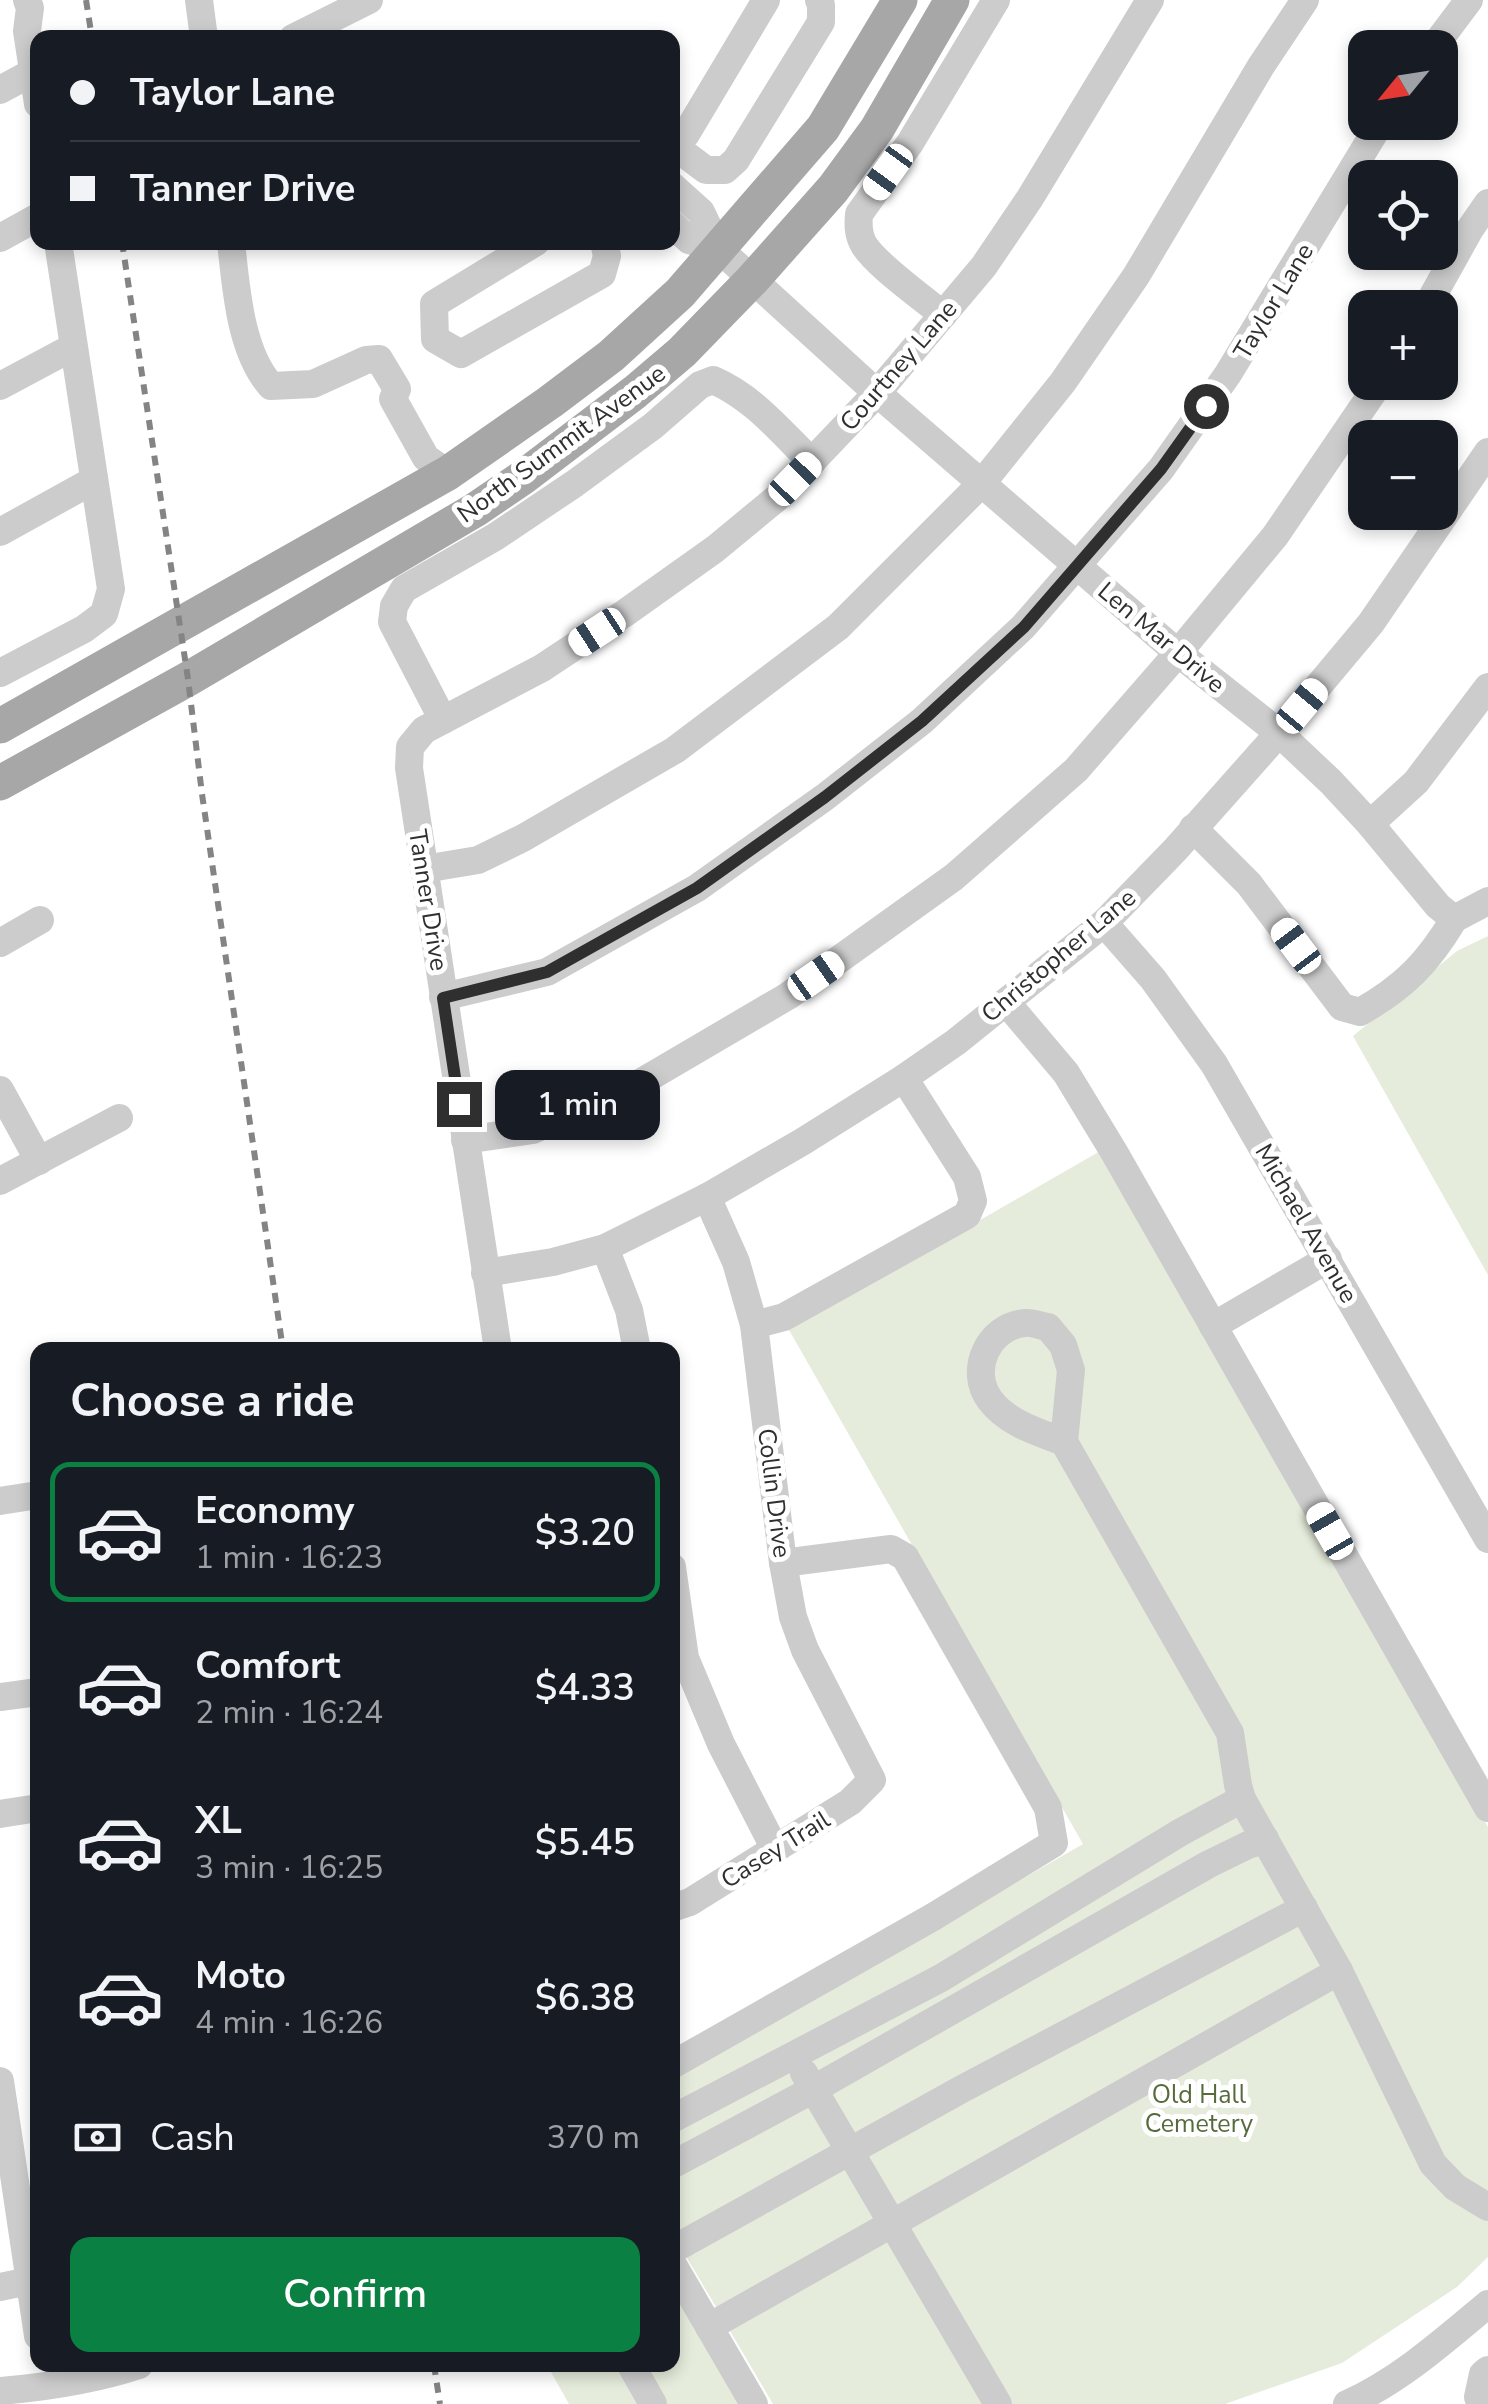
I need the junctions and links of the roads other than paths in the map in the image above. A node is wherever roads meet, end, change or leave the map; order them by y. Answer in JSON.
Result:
{"nodes":[{"id":1,"x":27,"y":0,"type":"edge"},
{"id":2,"x":200,"y":0,"type":"edge"},
{"id":3,"x":369,"y":0,"type":"edge"},
{"id":4,"x":766,"y":0,"type":"edge"},
{"id":5,"x":819,"y":0,"type":"edge"},
{"id":6,"x":900,"y":0,"type":"edge"},
{"id":7,"x":952,"y":0,"type":"edge"},
{"id":8,"x":996,"y":0,"type":"edge"},
{"id":9,"x":1150,"y":0,"type":"edge"},
{"id":10,"x":1304,"y":0,"type":"edge"},
{"id":11,"x":1469,"y":0,"type":"edge"},
{"id":12,"x":203,"y":30,"type":"edge"},
{"id":13,"x":309,"y":30,"type":"edge"},
{"id":14,"x":1446,"y":30,"type":"edge"},
{"id":15,"x":26,"y":32,"type":"junction"},
{"id":16,"x":0,"y":47,"type":"edge"},
{"id":17,"x":30,"y":59,"type":"edge"},
{"id":18,"x":30,"y":73,"type":"edge"},
{"id":19,"x":0,"y":90,"type":"edge"},
{"id":20,"x":680,"y":140,"type":"edge"},
{"id":21,"x":1370,"y":140,"type":"edge"},
{"id":22,"x":680,"y":152,"type":"edge"},
{"id":23,"x":680,"y":193,"type":"edge"},
{"id":24,"x":1488,"y":202,"type":"edge"},
{"id":25,"x":30,"y":221,"type":"edge"},
{"id":26,"x":680,"y":232,"type":"edge"},
{"id":27,"x":0,"y":238,"type":"edge"},
{"id":28,"x":720,"y":249,"type":"junction"},
{"id":29,"x":59,"y":250,"type":"edge"},
{"id":30,"x":231,"y":250,"type":"edge"},
{"id":31,"x":523,"y":250,"type":"edge"},
{"id":32,"x":606,"y":250,"type":"edge"},
{"id":33,"x":753,"y":279,"type":"junction"},
{"id":34,"x":1436,"y":290,"type":"edge"},
{"id":35,"x":943,"y":315,"type":"junction"},
{"id":36,"x":74,"y":347,"type":"junction"},
{"id":37,"x":0,"y":386,"type":"edge"},
{"id":38,"x":877,"y":393,"type":"junction"},
{"id":39,"x":1368,"y":400,"type":"edge"},
{"id":40,"x":1488,"y":452,"type":"edge"},
{"id":41,"x":812,"y":462,"type":"junction"},
{"id":42,"x":448,"y":473,"type":"junction"},
{"id":43,"x":94,"y":480,"type":"junction"},
{"id":44,"x":982,"y":483,"type":"junction"},
{"id":45,"x":475,"y":510,"type":"junction"},
{"id":46,"x":0,"y":532,"type":"edge"},
{"id":47,"x":1078,"y":565,"type":"junction"},
{"id":48,"x":1178,"y":653,"type":"junction"},
{"id":49,"x":0,"y":673,"type":"edge"},
{"id":50,"x":1488,"y":687,"type":"edge"},
{"id":51,"x":443,"y":720,"type":"junction"},
{"id":52,"x":0,"y":726,"type":"edge"},
{"id":53,"x":1279,"y":733,"type":"junction"},
{"id":54,"x":410,"y":746,"type":"joint"},
{"id":55,"x":0,"y":783,"type":"edge"},
{"id":56,"x":1370,"y":824,"type":"junction"},
{"id":57,"x":1193,"y":828,"type":"junction"},
{"id":58,"x":424,"y":869,"type":"junction"},
{"id":59,"x":1488,"y":901,"type":"edge"},
{"id":60,"x":40,"y":920,"type":"dead end"},
{"id":61,"x":1454,"y":920,"type":"junction"},
{"id":62,"x":1104,"y":923,"type":"junction"},
{"id":63,"x":0,"y":943,"type":"edge"},
{"id":64,"x":443,"y":998,"type":"junction"},
{"id":65,"x":1006,"y":1002,"type":"junction"},
{"id":66,"x":904,"y":1078,"type":"junction"},
{"id":67,"x":0,"y":1090,"type":"edge"},
{"id":68,"x":119,"y":1118,"type":"dead end"},
{"id":69,"x":465,"y":1140,"type":"junction"},
{"id":70,"x":38,"y":1161,"type":"junction"},
{"id":71,"x":0,"y":1181,"type":"edge"},
{"id":72,"x":707,"y":1197,"type":"junction"},
{"id":73,"x":605,"y":1248,"type":"junction"},
{"id":74,"x":1328,"y":1259,"type":"junction"},
{"id":75,"x":485,"y":1273,"type":"junction"},
{"id":76,"x":754,"y":1325,"type":"junction"},
{"id":77,"x":1213,"y":1326,"type":"junction"},
{"id":78,"x":497,"y":1342,"type":"edge"},
{"id":79,"x":635,"y":1342,"type":"edge"},
{"id":80,"x":1064,"y":1442,"type":"dead end"},
{"id":81,"x":30,"y":1496,"type":"edge"},
{"id":82,"x":0,"y":1500,"type":"edge"},
{"id":83,"x":1488,"y":1539,"type":"edge"},
{"id":84,"x":783,"y":1562,"type":"junction"},
{"id":85,"x":680,"y":1623,"type":"edge"},
{"id":86,"x":30,"y":1693,"type":"edge"},
{"id":87,"x":0,"y":1697,"type":"edge"},
{"id":88,"x":872,"y":1780,"type":"joint"},
{"id":89,"x":1242,"y":1799,"type":"junction"},
{"id":90,"x":1488,"y":1808,"type":"edge"},
{"id":91,"x":30,"y":1809,"type":"edge"},
{"id":92,"x":0,"y":1814,"type":"edge"},
{"id":93,"x":1265,"y":1839,"type":"junction"},
{"id":94,"x":775,"y":1849,"type":"junction"},
{"id":95,"x":680,"y":1905,"type":"edge"},
{"id":96,"x":1304,"y":1908,"type":"junction"},
{"id":97,"x":1339,"y":1971,"type":"junction"},
{"id":98,"x":794,"y":2056,"type":"junction"},
{"id":99,"x":680,"y":2060,"type":"edge"},
{"id":100,"x":0,"y":2081,"type":"edge"},
{"id":101,"x":814,"y":2089,"type":"junction"},
{"id":102,"x":680,"y":2116,"type":"edge"},
{"id":103,"x":850,"y":2152,"type":"junction"},
{"id":104,"x":680,"y":2161,"type":"edge"},
{"id":105,"x":1488,"y":2207,"type":"edge"},
{"id":106,"x":891,"y":2222,"type":"junction"},
{"id":107,"x":680,"y":2246,"type":"edge"},
{"id":108,"x":30,"y":2257,"type":"edge"},
{"id":109,"x":680,"y":2277,"type":"edge"},
{"id":110,"x":30,"y":2282,"type":"edge"},
{"id":111,"x":0,"y":2287,"type":"edge"},
{"id":112,"x":1488,"y":2304,"type":"edge"},
{"id":113,"x":709,"y":2327,"type":"junction"},
{"id":114,"x":1488,"y":2370,"type":"edge"},
{"id":115,"x":106,"y":2372,"type":"edge"},
{"id":116,"x":635,"y":2372,"type":"edge"},
{"id":117,"x":44,"y":2376,"type":"edge"},
{"id":118,"x":0,"y":2391,"type":"edge"},
{"id":119,"x":1360,"y":2402,"type":"edge"},
{"id":120,"x":653,"y":2404,"type":"edge"},
{"id":121,"x":754,"y":2404,"type":"edge"},
{"id":122,"x":998,"y":2404,"type":"edge"},
{"id":123,"x":1481,"y":2404,"type":"edge"}],
"edges":[{"from":1,"to":15,"type":"street"},
{"from":2,"to":12,"type":"street"},
{"from":3,"to":13,"type":"street"},
{"from":4,"to":20,"type":"street"},
{"from":5,"to":22,"type":"street"},
{"from":6,"to":28,"type":"main road","name":"North Summit Avenue"},
{"from":7,"to":33,"type":"main road","name":"North Summit Avenue"},
{"from":8,"to":35,"type":"street"},
{"from":9,"to":35,"type":"street","name":"Courtney Lane"},
{"from":10,"to":44,"type":"street"},
{"from":11,"to":14,"type":"street"},
{"from":15,"to":16,"type":"street"},
{"from":15,"to":17,"type":"street"},
{"from":18,"to":19,"type":"street"},
{"from":21,"to":47,"type":"street","name":"Taylor Lane"},
{"from":23,"to":28,"type":"street"},
{"from":24,"to":34,"type":"street"},
{"from":25,"to":27,"type":"street"},
{"from":26,"to":28,"type":"street"},
{"from":28,"to":33,"type":"street","name":"Len Mar Drive"},
{"from":28,"to":42,"type":"main road","name":"North Summit Avenue"},
{"from":29,"to":36,"type":"street"},
{"from":30,"to":42,"type":"street"},
{"from":31,"to":32,"type":"street"},
{"from":33,"to":38,"type":"street","name":"Len Mar Drive"},
{"from":33,"to":45,"type":"main road","name":"North Summit Avenue"},
{"from":35,"to":38,"type":"street","name":"Courtney Lane"},
{"from":36,"to":37,"type":"street"},
{"from":36,"to":43,"type":"street"},
{"from":38,"to":41,"type":"street","name":"Courtney Lane"},
{"from":38,"to":44,"type":"street","name":"Len Mar Drive"},
{"from":39,"to":48,"type":"street"},
{"from":40,"to":53,"type":"street","name":"Christopher Lane"},
{"from":41,"to":51,"type":"street","name":"Courtney Lane"},
{"from":41,"to":51,"type":"street"},
{"from":42,"to":45,"type":"main road"},
{"from":42,"to":52,"type":"main road","name":"North Summit Avenue"},
{"from":43,"to":46,"type":"street"},
{"from":43,"to":49,"type":"street"},
{"from":44,"to":47,"type":"street","name":"Len Mar Drive"},
{"from":44,"to":58,"type":"street"},
{"from":45,"to":55,"type":"main road","name":"North Summit Avenue"},
{"from":47,"to":48,"type":"street","name":"Len Mar Drive"},
{"from":47,"to":64,"type":"street","name":"Taylor Lane"},
{"from":48,"to":53,"type":"street","name":"Len Mar Drive"},
{"from":48,"to":69,"type":"street"},
{"from":50,"to":56,"type":"street"},
{"from":51,"to":54,"type":"street","name":"Courtney Lane"},
{"from":53,"to":56,"type":"street","name":"Len Mar Drive"},
{"from":53,"to":57,"type":"street","name":"Christopher Lane"},
{"from":54,"to":58,"type":"street","name":"Tanner Drive"},
{"from":56,"to":61,"type":"street","name":"Len Mar Drive"},
{"from":57,"to":61,"type":"street"},
{"from":57,"to":62,"type":"street","name":"Christopher Lane"},
{"from":58,"to":64,"type":"street","name":"Tanner Drive"},
{"from":59,"to":61,"type":"street"},
{"from":60,"to":63,"type":"street"},
{"from":62,"to":65,"type":"street","name":"Christopher Lane"},
{"from":62,"to":74,"type":"street","name":"Michael Avenue"},
{"from":64,"to":69,"type":"street","name":"Tanner Drive"},
{"from":65,"to":66,"type":"street","name":"Christopher Lane"},
{"from":65,"to":77,"type":"street"},
{"from":66,"to":72,"type":"street","name":"Christopher Lane"},
{"from":66,"to":76,"type":"street"},
{"from":67,"to":70,"type":"street"},
{"from":68,"to":70,"type":"street"},
{"from":69,"to":75,"type":"street","name":"Tanner Drive"},
{"from":70,"to":71,"type":"street"},
{"from":72,"to":73,"type":"street","name":"Christopher Lane"},
{"from":72,"to":76,"type":"street","name":"Collin Drive"},
{"from":73,"to":75,"type":"street","name":"Christopher Lane"},
{"from":73,"to":79,"type":"street"},
{"from":74,"to":77,"type":"street"},
{"from":74,"to":83,"type":"street","name":"Michael Avenue"},
{"from":75,"to":78,"type":"street","name":"Tanner Drive"},
{"from":76,"to":84,"type":"street","name":"Collin Drive"},
{"from":77,"to":90,"type":"street"},
{"from":80,"to":89,"type":"street"},
{"from":81,"to":82,"type":"street"},
{"from":84,"to":88,"type":"street","name":"Collin Drive"},
{"from":84,"to":99,"type":"street"},
{"from":85,"to":94,"type":"street"},
{"from":86,"to":87,"type":"street"},
{"from":88,"to":94,"type":"street","name":"Casey Trail"},
{"from":89,"to":93,"type":"street"},
{"from":89,"to":98,"type":"street"},
{"from":91,"to":92,"type":"street"},
{"from":93,"to":96,"type":"street"},
{"from":93,"to":101,"type":"street"},
{"from":94,"to":95,"type":"street","name":"Casey Trail"},
{"from":96,"to":97,"type":"street"},
{"from":96,"to":103,"type":"street"},
{"from":97,"to":105,"type":"street"},
{"from":97,"to":106,"type":"street"},
{"from":98,"to":101,"type":"street"},
{"from":98,"to":102,"type":"street"},
{"from":100,"to":108,"type":"street"},
{"from":101,"to":103,"type":"street"},
{"from":101,"to":104,"type":"street"},
{"from":103,"to":106,"type":"street"},
{"from":103,"to":107,"type":"street"},
{"from":106,"to":113,"type":"street"},
{"from":106,"to":122,"type":"street"},
{"from":109,"to":113,"type":"street"},
{"from":110,"to":111,"type":"street"},
{"from":112,"to":119,"type":"street"},
{"from":113,"to":121,"type":"street"},
{"from":114,"to":123,"type":"street"},
{"from":115,"to":117,"type":"street"},
{"from":116,"to":120,"type":"street"},
{"from":117,"to":118,"type":"street"}]}
